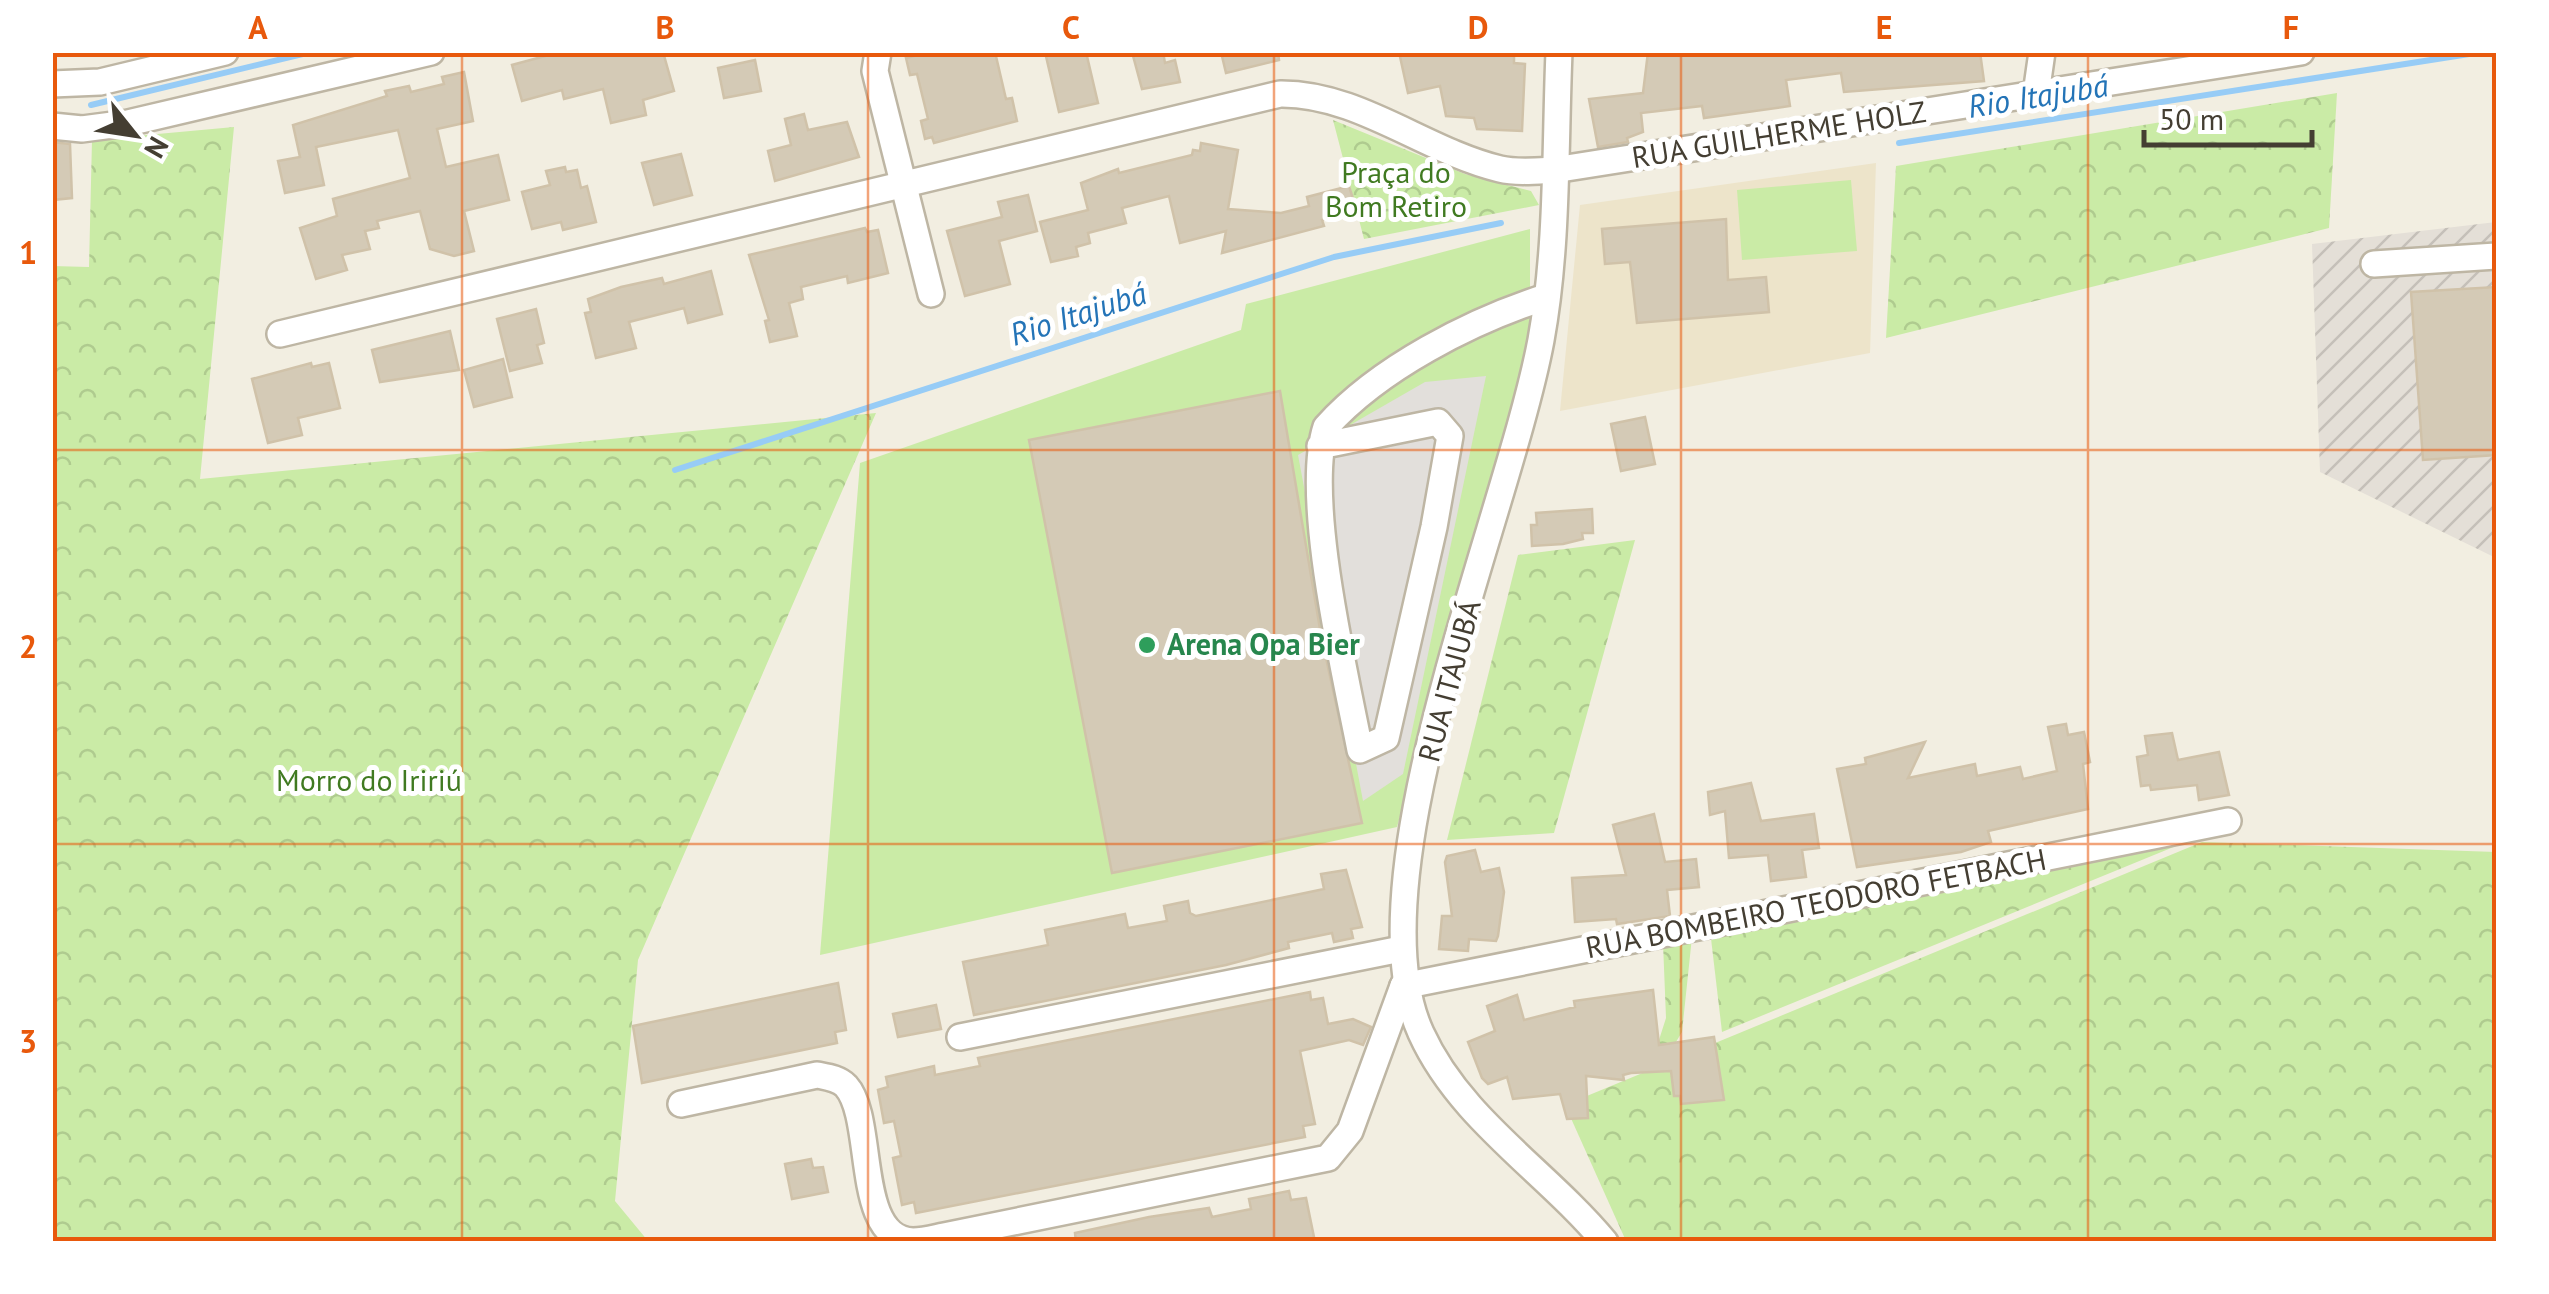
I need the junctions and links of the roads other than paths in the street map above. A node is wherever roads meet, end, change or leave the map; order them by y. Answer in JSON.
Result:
{"nodes":[{"id":1,"x":225,"y":52,"type":"edge"},
{"id":2,"x":431,"y":52,"type":"edge"},
{"id":3,"x":878,"y":52,"type":"edge"},
{"id":4,"x":1558,"y":52,"type":"edge"},
{"id":5,"x":2042,"y":52,"type":"edge"},
{"id":6,"x":2301,"y":52,"type":"edge"},
{"id":7,"x":52,"y":84,"type":"edge"},
{"id":8,"x":2036,"y":94,"type":"junction"},
{"id":9,"x":52,"y":126,"type":"edge"},
{"id":10,"x":1554,"y":170,"type":"junction"},
{"id":11,"x":896,"y":185,"type":"junction"},
{"id":12,"x":2496,"y":256,"type":"edge"},
{"id":13,"x":2374,"y":264,"type":"dead end"},
{"id":14,"x":931,"y":294,"type":"dead end"},
{"id":15,"x":1546,"y":296,"type":"junction"},
{"id":16,"x":280,"y":334,"type":"dead end"},
{"id":17,"x":1320,"y":446,"type":"junction"},
{"id":18,"x":2228,"y":821,"type":"dead end"},
{"id":19,"x":1401,"y":949,"type":"junction"},
{"id":20,"x":1403,"y":986,"type":"junction"},
{"id":21,"x":960,"y":1037,"type":"dead end"},
{"id":22,"x":681,"y":1104,"type":"dead end"},
{"id":23,"x":945,"y":1239,"type":"edge"},
{"id":24,"x":1605,"y":1242,"type":"edge"}],
"edges":[{"from":1,"to":7,"type":"street"},
{"from":2,"to":9,"type":"street"},
{"from":3,"to":11,"type":"street"},
{"from":4,"to":10,"type":"street","name":"RUA ITAJUBÁ"},
{"from":5,"to":8,"type":"street"},
{"from":6,"to":8,"type":"street","name":"RUA GUILHERME HOLZ"},
{"from":8,"to":10,"type":"street","name":"RUA GUILHERME HOLZ"},
{"from":10,"to":11,"type":"street","name":"RUA GUILHERME HOLZ"},
{"from":10,"to":15,"type":"street","name":"RUA ITAJUBÁ"},
{"from":11,"to":14,"type":"street"},
{"from":11,"to":16,"type":"street","name":"RUA GUILHERME HOLZ"},
{"from":12,"to":13,"type":"street"},
{"from":15,"to":17,"type":"street"},
{"from":15,"to":19,"type":"street","name":"RUA ITAJUBÁ"},
{"from":17,"to":17,"type":"street"},
{"from":18,"to":20,"type":"street","name":"RUA BOMBEIRO TEODORO FETBACH"},
{"from":19,"to":20,"type":"street","name":"RUA ITAJUBÁ"},
{"from":19,"to":21,"type":"street"},
{"from":20,"to":23,"type":"street"},
{"from":20,"to":24,"type":"street","name":"RUA ITAJUBÁ"},
{"from":22,"to":23,"type":"street"}]}
